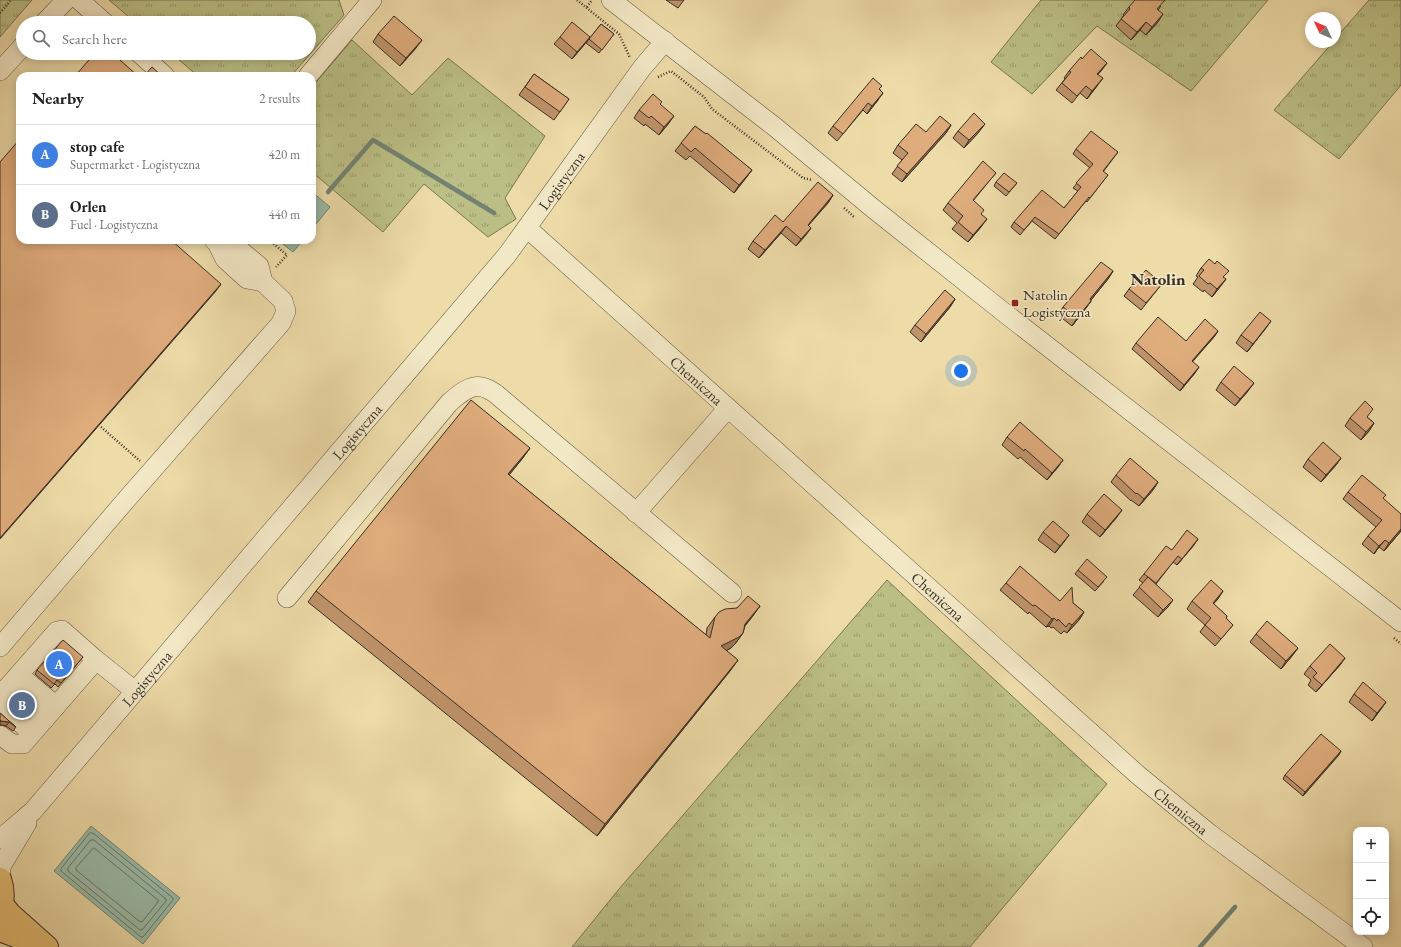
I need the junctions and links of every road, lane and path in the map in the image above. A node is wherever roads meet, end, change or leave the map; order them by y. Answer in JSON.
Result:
{"nodes":[{"id":1,"x":11,"y":0,"type":"edge"},
{"id":2,"x":66,"y":0,"type":"edge"},
{"id":3,"x":78,"y":0,"type":"edge"},
{"id":4,"x":372,"y":0,"type":"edge"},
{"id":5,"x":592,"y":0,"type":"edge"},
{"id":6,"x":611,"y":0,"type":"edge"},
{"id":7,"x":633,"y":6,"type":"edge"},
{"id":8,"x":587,"y":7,"type":"dead end"},
{"id":9,"x":0,"y":13,"type":"edge"},
{"id":10,"x":51,"y":16,"type":"edge"},
{"id":11,"x":97,"y":16,"type":"edge"},
{"id":12,"x":665,"y":41,"type":"junction"},
{"id":13,"x":16,"y":54,"type":"edge"},
{"id":14,"x":147,"y":60,"type":"edge"},
{"id":15,"x":0,"y":71,"type":"edge"},
{"id":16,"x":160,"y":72,"type":"edge"},
{"id":17,"x":311,"y":72,"type":"edge"},
{"id":18,"x":527,"y":228,"type":"junction"},
{"id":19,"x":218,"y":244,"type":"edge"},
{"id":20,"x":274,"y":244,"type":"edge"},
{"id":21,"x":268,"y":277,"type":"junction"},
{"id":22,"x":728,"y":408,"type":"junction"},
{"id":23,"x":101,"y":427,"type":"edge"},
{"id":24,"x":143,"y":464,"type":"dead end"},
{"id":25,"x":636,"y":513,"type":"junction"},
{"id":26,"x":732,"y":593,"type":"dead end"},
{"id":27,"x":287,"y":598,"type":"dead end"},
{"id":28,"x":1401,"y":622,"type":"edge"},
{"id":29,"x":0,"y":647,"type":"edge"},
{"id":30,"x":96,"y":660,"type":"junction"},
{"id":31,"x":9,"y":686,"type":"edge"},
{"id":32,"x":135,"y":691,"type":"junction"},
{"id":33,"x":0,"y":705,"type":"edge"},
{"id":34,"x":50,"y":713,"type":"junction"},
{"id":35,"x":32,"y":733,"type":"junction"},
{"id":36,"x":0,"y":735,"type":"edge"},
{"id":37,"x":33,"y":811,"type":"junction"},
{"id":38,"x":0,"y":839,"type":"edge"},
{"id":39,"x":0,"y":873,"type":"edge"},
{"id":40,"x":0,"y":880,"type":"edge"},
{"id":41,"x":1,"y":908,"type":"edge"},
{"id":42,"x":0,"y":930,"type":"edge"},
{"id":43,"x":43,"y":947,"type":"edge"},
{"id":44,"x":47,"y":947,"type":"edge"},
{"id":45,"x":1363,"y":947,"type":"edge"}],
"edges":[{"from":1,"to":9,"type":"path"},
{"from":2,"to":10,"type":"street"},
{"from":3,"to":11,"type":"street"},
{"from":4,"to":17,"type":"street"},
{"from":5,"to":8,"type":"path"},
{"from":6,"to":7,"type":"street"},
{"from":7,"to":12,"type":"street"},
{"from":12,"to":18,"type":"street","name":"Logistyczna"},
{"from":12,"to":28,"type":"street"},
{"from":13,"to":15,"type":"street"},
{"from":14,"to":16,"type":"street"},
{"from":18,"to":22,"type":"street","name":"Chemiczna"},
{"from":18,"to":32,"type":"street","name":"Logistyczna"},
{"from":19,"to":21,"type":"street"},
{"from":20,"to":21,"type":"path"},
{"from":21,"to":29,"type":"street"},
{"from":22,"to":25,"type":"street"},
{"from":22,"to":45,"type":"street","name":"Chemiczna"},
{"from":23,"to":24,"type":"path"},
{"from":25,"to":26,"type":"street"},
{"from":25,"to":27,"type":"street"},
{"from":30,"to":31,"type":"street"},
{"from":30,"to":32,"type":"street"},
{"from":30,"to":34,"type":"street"},
{"from":31,"to":34,"type":"street"},
{"from":32,"to":37,"type":"street","name":"Logistyczna"},
{"from":33,"to":35,"type":"street"},
{"from":34,"to":35,"type":"street"},
{"from":35,"to":36,"type":"street"},
{"from":37,"to":38,"type":"street","name":"Logistyczna"},
{"from":37,"to":39,"type":"street","name":"Logistyczna"},
{"from":40,"to":41,"type":"main road"},
{"from":41,"to":44,"type":"main road"},
{"from":42,"to":43,"type":"main road"}]}
